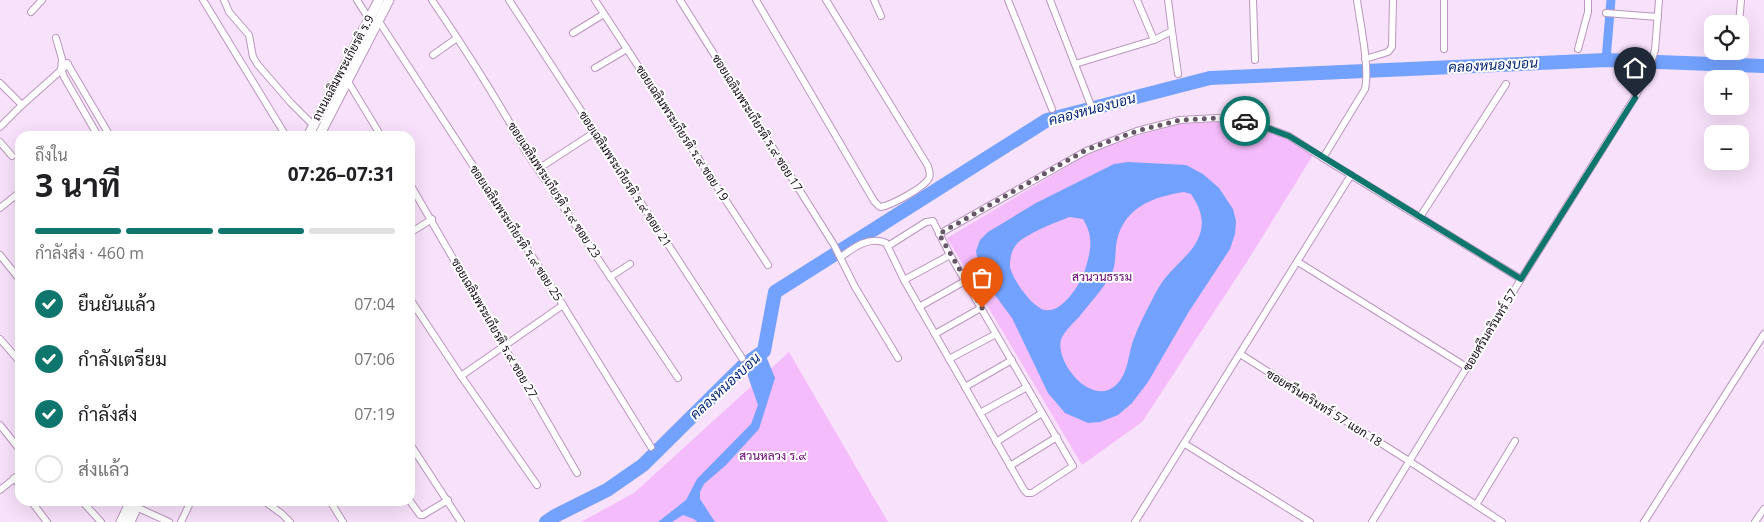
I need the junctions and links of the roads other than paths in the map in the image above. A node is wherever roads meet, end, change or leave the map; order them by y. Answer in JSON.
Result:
{"nodes":[{"id":1,"x":42,"y":0,"type":"edge"},
{"id":2,"x":203,"y":0,"type":"edge"},
{"id":3,"x":224,"y":0,"type":"edge"},
{"id":4,"x":357,"y":0,"type":"edge"},
{"id":5,"x":379,"y":0,"type":"edge"},
{"id":6,"x":389,"y":0,"type":"edge"},
{"id":7,"x":432,"y":0,"type":"edge"},
{"id":8,"x":509,"y":0,"type":"edge"},
{"id":9,"x":595,"y":0,"type":"edge"},
{"id":10,"x":680,"y":0,"type":"edge"},
{"id":11,"x":756,"y":0,"type":"edge"},
{"id":12,"x":826,"y":0,"type":"edge"},
{"id":13,"x":874,"y":0,"type":"edge"},
{"id":14,"x":1008,"y":0,"type":"edge"},
{"id":15,"x":1050,"y":0,"type":"edge"},
{"id":16,"x":1137,"y":0,"type":"edge"},
{"id":17,"x":1168,"y":0,"type":"edge"},
{"id":18,"x":1253,"y":0,"type":"edge"},
{"id":19,"x":1357,"y":0,"type":"edge"},
{"id":20,"x":1393,"y":0,"type":"edge"},
{"id":21,"x":1444,"y":0,"type":"edge"},
{"id":22,"x":1588,"y":0,"type":"edge"},
{"id":23,"x":1659,"y":0,"type":"edge"},
{"id":24,"x":1741,"y":0,"type":"edge"},
{"id":25,"x":31,"y":12,"type":"dead end"},
{"id":26,"x":1606,"y":13,"type":"dead end"},
{"id":27,"x":604,"y":14,"type":"junction"},
{"id":28,"x":1740,"y":15,"type":"edge"},
{"id":29,"x":881,"y":16,"type":"dead end"},
{"id":30,"x":1658,"y":17,"type":"junction"},
{"id":31,"x":373,"y":20,"type":"junction"},
{"id":32,"x":1172,"y":31,"type":"junction"},
{"id":33,"x":573,"y":32,"type":"dead end"},
{"id":34,"x":56,"y":38,"type":"dead end"},
{"id":35,"x":457,"y":38,"type":"junction"},
{"id":36,"x":1154,"y":40,"type":"junction"},
{"id":37,"x":627,"y":49,"type":"junction"},
{"id":38,"x":1444,"y":49,"type":"dead end"},
{"id":39,"x":1578,"y":49,"type":"dead end"},
{"id":40,"x":433,"y":55,"type":"dead end"},
{"id":41,"x":62,"y":58,"type":"junction"},
{"id":42,"x":1365,"y":59,"type":"junction"},
{"id":43,"x":1255,"y":60,"type":"dead end"},
{"id":44,"x":68,"y":64,"type":"junction"},
{"id":45,"x":1075,"y":64,"type":"junction"},
{"id":46,"x":595,"y":68,"type":"dead end"},
{"id":47,"x":61,"y":69,"type":"junction"},
{"id":48,"x":1178,"y":74,"type":"dead end"},
{"id":49,"x":347,"y":80,"type":"junction"},
{"id":50,"x":0,"y":83,"type":"edge"},
{"id":51,"x":1506,"y":84,"type":"dead end"},
{"id":52,"x":1090,"y":103,"type":"dead end"},
{"id":53,"x":22,"y":105,"type":"junction"},
{"id":54,"x":1052,"y":109,"type":"dead end"},
{"id":55,"x":94,"y":111,"type":"junction"},
{"id":56,"x":86,"y":116,"type":"junction"},
{"id":57,"x":313,"y":125,"type":"junction"},
{"id":58,"x":0,"y":127,"type":"edge"},
{"id":59,"x":95,"y":131,"type":"edge"},
{"id":60,"x":107,"y":131,"type":"edge"},
{"id":61,"x":283,"y":131,"type":"edge"},
{"id":62,"x":310,"y":131,"type":"edge"},
{"id":63,"x":322,"y":131,"type":"edge"},
{"id":64,"x":378,"y":131,"type":"edge"},
{"id":65,"x":595,"y":132,"type":"junction"},
{"id":66,"x":0,"y":142,"type":"edge"},
{"id":67,"x":12,"y":156,"type":"dead end"},
{"id":68,"x":1323,"y":158,"type":"junction"},
{"id":69,"x":538,"y":169,"type":"junction"},
{"id":70,"x":1351,"y":175,"type":"junction"},
{"id":71,"x":415,"y":192,"type":"edge"},
{"id":72,"x":15,"y":196,"type":"edge"},
{"id":73,"x":0,"y":208,"type":"edge"},
{"id":74,"x":1420,"y":217,"type":"junction"},
{"id":75,"x":432,"y":219,"type":"junction"},
{"id":76,"x":415,"y":230,"type":"edge"},
{"id":77,"x":939,"y":234,"type":"junction"},
{"id":78,"x":888,"y":246,"type":"junction"},
{"id":79,"x":0,"y":255,"type":"edge"},
{"id":80,"x":950,"y":255,"type":"junction"},
{"id":81,"x":840,"y":256,"type":"junction"},
{"id":82,"x":1298,"y":262,"type":"junction"},
{"id":83,"x":630,"y":264,"type":"dead end"},
{"id":84,"x":768,"y":265,"type":"dead end"},
{"id":85,"x":15,"y":274,"type":"edge"},
{"id":86,"x":610,"y":277,"type":"junction"},
{"id":87,"x":1521,"y":279,"type":"junction"},
{"id":88,"x":904,"y":280,"type":"junction"},
{"id":89,"x":965,"y":280,"type":"junction"},
{"id":90,"x":563,"y":305,"type":"junction"},
{"id":91,"x":415,"y":307,"type":"edge"},
{"id":92,"x":919,"y":307,"type":"junction"},
{"id":93,"x":982,"y":308,"type":"junction"},
{"id":94,"x":935,"y":334,"type":"junction"},
{"id":95,"x":996,"y":334,"type":"junction"},
{"id":96,"x":1764,"y":334,"type":"edge"},
{"id":97,"x":0,"y":339,"type":"edge"},
{"id":98,"x":504,"y":346,"type":"junction"},
{"id":99,"x":1240,"y":354,"type":"junction"},
{"id":100,"x":15,"y":356,"type":"edge"},
{"id":101,"x":742,"y":358,"type":"dead end"},
{"id":102,"x":898,"y":358,"type":"dead end"},
{"id":103,"x":949,"y":359,"type":"junction"},
{"id":104,"x":1012,"y":360,"type":"junction"},
{"id":105,"x":1468,"y":368,"type":"junction"},
{"id":106,"x":461,"y":376,"type":"junction"},
{"id":107,"x":678,"y":378,"type":"dead end"},
{"id":108,"x":1027,"y":387,"type":"junction"},
{"id":109,"x":965,"y":388,"type":"junction"},
{"id":110,"x":980,"y":413,"type":"junction"},
{"id":111,"x":1042,"y":413,"type":"junction"},
{"id":112,"x":0,"y":425,"type":"edge"},
{"id":113,"x":1056,"y":437,"type":"junction"},
{"id":114,"x":1515,"y":441,"type":"dead end"},
{"id":115,"x":996,"y":442,"type":"junction"},
{"id":116,"x":15,"y":444,"type":"edge"},
{"id":117,"x":1185,"y":444,"type":"junction"},
{"id":118,"x":651,"y":447,"type":"dead end"},
{"id":119,"x":415,"y":451,"type":"edge"},
{"id":120,"x":1409,"y":461,"type":"junction"},
{"id":121,"x":1010,"y":466,"type":"junction"},
{"id":122,"x":577,"y":473,"type":"dead end"},
{"id":123,"x":15,"y":478,"type":"edge"},
{"id":124,"x":538,"y":485,"type":"dead end"},
{"id":125,"x":0,"y":490,"type":"edge"},
{"id":126,"x":448,"y":500,"type":"junction"},
{"id":127,"x":1476,"y":505,"type":"junction"},
{"id":128,"x":35,"y":506,"type":"edge"},
{"id":129,"x":87,"y":506,"type":"edge"},
{"id":130,"x":133,"y":506,"type":"edge"},
{"id":131,"x":134,"y":506,"type":"edge"},
{"id":132,"x":140,"y":506,"type":"edge"},
{"id":133,"x":189,"y":506,"type":"edge"},
{"id":134,"x":271,"y":506,"type":"edge"},
{"id":135,"x":333,"y":506,"type":"edge"},
{"id":136,"x":414,"y":506,"type":"edge"},
{"id":137,"x":1764,"y":508,"type":"edge"},
{"id":138,"x":47,"y":522,"type":"edge"},
{"id":139,"x":101,"y":522,"type":"edge"},
{"id":140,"x":122,"y":522,"type":"edge"},
{"id":141,"x":130,"y":522,"type":"edge"},
{"id":142,"x":169,"y":522,"type":"edge"},
{"id":143,"x":182,"y":522,"type":"edge"},
{"id":144,"x":290,"y":522,"type":"edge"},
{"id":145,"x":343,"y":522,"type":"edge"},
{"id":146,"x":462,"y":522,"type":"edge"},
{"id":147,"x":1135,"y":522,"type":"edge"},
{"id":148,"x":1310,"y":522,"type":"edge"},
{"id":149,"x":1372,"y":522,"type":"edge"},
{"id":150,"x":1502,"y":522,"type":"edge"},
{"id":151,"x":1644,"y":522,"type":"edge"},
{"id":152,"x":1755,"y":522,"type":"edge"}],
"edges":[{"from":1,"to":25,"type":"street"},
{"from":2,"to":61,"type":"street"},
{"from":3,"to":57,"type":"street"},
{"from":4,"to":31,"type":"street","name":"ซอยเฉลิมพระเกียรติ ร.๙ ซอย 25"},
{"from":5,"to":31,"type":"main road","name":"ถนนเฉลิมพระเกียรติ ร.9"},
{"from":6,"to":31,"type":"main road","name":"ถนนเฉลิมพระเกียรติ ร.9"},
{"from":7,"to":35,"type":"street","name":"ซอยเฉลิมพระเกียรติ ร.๙ ซอย 23"},
{"from":8,"to":65,"type":"street","name":"ซอยเฉลิมพระเกียรติ ร.๙ ซอย 21"},
{"from":9,"to":27,"type":"street","name":"ซอยเฉลิมพระเกียรติ ร.๙ ซอย 19"},
{"from":10,"to":81,"type":"street","name":"ซอยเฉลิมพระเกียรติ ร.๙ ซอย 17"},
{"from":11,"to":12,"type":"street"},
{"from":13,"to":29,"type":"street"},
{"from":14,"to":54,"type":"street"},
{"from":15,"to":45,"type":"street"},
{"from":16,"to":36,"type":"street"},
{"from":17,"to":32,"type":"street"},
{"from":18,"to":43,"type":"street"},
{"from":19,"to":42,"type":"street"},
{"from":20,"to":42,"type":"street"},
{"from":21,"to":38,"type":"street"},
{"from":22,"to":39,"type":"street"},
{"from":23,"to":30,"type":"street","name":"ซอยศรีนครินทร์ 57"},
{"from":24,"to":28,"type":"street"},
{"from":26,"to":30,"type":"street"},
{"from":27,"to":33,"type":"street"},
{"from":27,"to":37,"type":"street","name":"ซอยเฉลิมพระเกียรติ ร.๙ ซอย 19"},
{"from":30,"to":87,"type":"street","name":"ซอยศรีนครินทร์ 57"},
{"from":31,"to":49,"type":"main road","name":"ถนนเฉลิมพระเกียรติ ร.9"},
{"from":31,"to":57,"type":"main road","name":"ถนนเฉลิมพระเกียรติ ร.9"},
{"from":31,"to":90,"type":"street","name":"ซอยเฉลิมพระเกียรติ ร.๙ ซอย 25"},
{"from":32,"to":36,"type":"street"},
{"from":32,"to":48,"type":"street"},
{"from":34,"to":41,"type":"street"},
{"from":35,"to":40,"type":"street"},
{"from":35,"to":69,"type":"street","name":"ซอยเฉลิมพระเกียรติ ร.๙ ซอย 23"},
{"from":36,"to":45,"type":"street"},
{"from":37,"to":46,"type":"street"},
{"from":37,"to":84,"type":"street","name":"ซอยเฉลิมพระเกียรติ ร.๙ ซอย 19"},
{"from":41,"to":44,"type":"street"},
{"from":41,"to":47,"type":"street"},
{"from":42,"to":68,"type":"street"},
{"from":44,"to":47,"type":"street"},
{"from":44,"to":55,"type":"street"},
{"from":45,"to":52,"type":"street"},
{"from":47,"to":53,"type":"street"},
{"from":47,"to":56,"type":"street"},
{"from":49,"to":63,"type":"main road","name":"ถนนเฉลิมพระเกียรติ ร.9"},
{"from":49,"to":64,"type":"street"},
{"from":50,"to":53,"type":"street"},
{"from":51,"to":74,"type":"street"},
{"from":53,"to":58,"type":"street"},
{"from":55,"to":56,"type":"street"},
{"from":55,"to":60,"type":"street"},
{"from":56,"to":59,"type":"street"},
{"from":57,"to":62,"type":"main road","name":"ถนนเฉลิมพระเกียรติ ร.9"},
{"from":65,"to":69,"type":"street"},
{"from":65,"to":101,"type":"street","name":"ซอยเฉลิมพระเกียรติ ร.๙ ซอย 21"},
{"from":66,"to":67,"type":"street"},
{"from":68,"to":70,"type":"street"},
{"from":68,"to":77,"type":"street"},
{"from":69,"to":86,"type":"street","name":"ซอยเฉลิมพระเกียรติ ร.๙ ซอย 23"},
{"from":70,"to":74,"type":"street"},
{"from":70,"to":82,"type":"street"},
{"from":71,"to":75,"type":"street","name":"ซอยเฉลิมพระเกียรติ ร.๙ ซอย 27"},
{"from":72,"to":73,"type":"street"},
{"from":74,"to":87,"type":"street"},
{"from":75,"to":76,"type":"street"},
{"from":75,"to":98,"type":"street","name":"ซอยเฉลิมพระเกียรติ ร.๙ ซอย 27"},
{"from":77,"to":78,"type":"street"},
{"from":77,"to":80,"type":"street"},
{"from":78,"to":81,"type":"street"},
{"from":78,"to":88,"type":"street"},
{"from":79,"to":85,"type":"street"},
{"from":80,"to":88,"type":"street"},
{"from":80,"to":89,"type":"street"},
{"from":81,"to":102,"type":"street","name":"ซอยเฉลิมพระเกียรติ ร.๙ ซอย 17"},
{"from":82,"to":99,"type":"street"},
{"from":82,"to":105,"type":"street"},
{"from":83,"to":86,"type":"street"},
{"from":86,"to":107,"type":"street","name":"ซอยเฉลิมพระเกียรติ ร.๙ ซอย 23"},
{"from":87,"to":105,"type":"street","name":"ซอยศรีนครินทร์ 57"},
{"from":88,"to":92,"type":"street"},
{"from":89,"to":92,"type":"street"},
{"from":89,"to":93,"type":"street"},
{"from":90,"to":98,"type":"street"},
{"from":90,"to":118,"type":"street","name":"ซอยเฉลิมพระเกียรติ ร.๙ ซอย 25"},
{"from":91,"to":106,"type":"street"},
{"from":92,"to":94,"type":"street"},
{"from":93,"to":94,"type":"street"},
{"from":93,"to":95,"type":"street"},
{"from":94,"to":103,"type":"street"},
{"from":95,"to":103,"type":"street"},
{"from":95,"to":104,"type":"street"},
{"from":96,"to":151,"type":"street"},
{"from":97,"to":100,"type":"street"},
{"from":98,"to":106,"type":"street"},
{"from":98,"to":122,"type":"street","name":"ซอยเฉลิมพระเกียรติ ร.๙ ซอย 27"},
{"from":99,"to":117,"type":"street"},
{"from":99,"to":120,"type":"street","name":"ซอยศรีนครินทร์ 57 แยก 18"},
{"from":103,"to":109,"type":"street"},
{"from":104,"to":108,"type":"street"},
{"from":104,"to":109,"type":"street"},
{"from":105,"to":120,"type":"street","name":"ซอยศรีนครินทร์ 57"},
{"from":106,"to":124,"type":"street"},
{"from":108,"to":110,"type":"street"},
{"from":108,"to":111,"type":"street"},
{"from":109,"to":110,"type":"street"},
{"from":110,"to":115,"type":"street"},
{"from":111,"to":113,"type":"street"},
{"from":111,"to":115,"type":"street"},
{"from":112,"to":116,"type":"street"},
{"from":113,"to":121,"type":"street"},
{"from":113,"to":121,"type":"street"},
{"from":114,"to":127,"type":"street"},
{"from":115,"to":121,"type":"street"},
{"from":117,"to":147,"type":"street"},
{"from":117,"to":148,"type":"street"},
{"from":119,"to":126,"type":"street"},
{"from":120,"to":127,"type":"street","name":"ซอยศรีนครินทร์ 57 แยก 18"},
{"from":120,"to":149,"type":"street","name":"ซอยศรีนครินทร์ 57"},
{"from":123,"to":125,"type":"street"},
{"from":126,"to":136,"type":"street"},
{"from":126,"to":146,"type":"street"},
{"from":127,"to":150,"type":"street","name":"ซอยศรีนครินทร์ 57 แยก 18"},
{"from":128,"to":138,"type":"street"},
{"from":129,"to":139,"type":"street"},
{"from":130,"to":140,"type":"main road"},
{"from":131,"to":141,"type":"main road"},
{"from":132,"to":142,"type":"street"},
{"from":133,"to":143,"type":"street"},
{"from":134,"to":144,"type":"street"},
{"from":135,"to":145,"type":"street"},
{"from":137,"to":152,"type":"street"}]}
